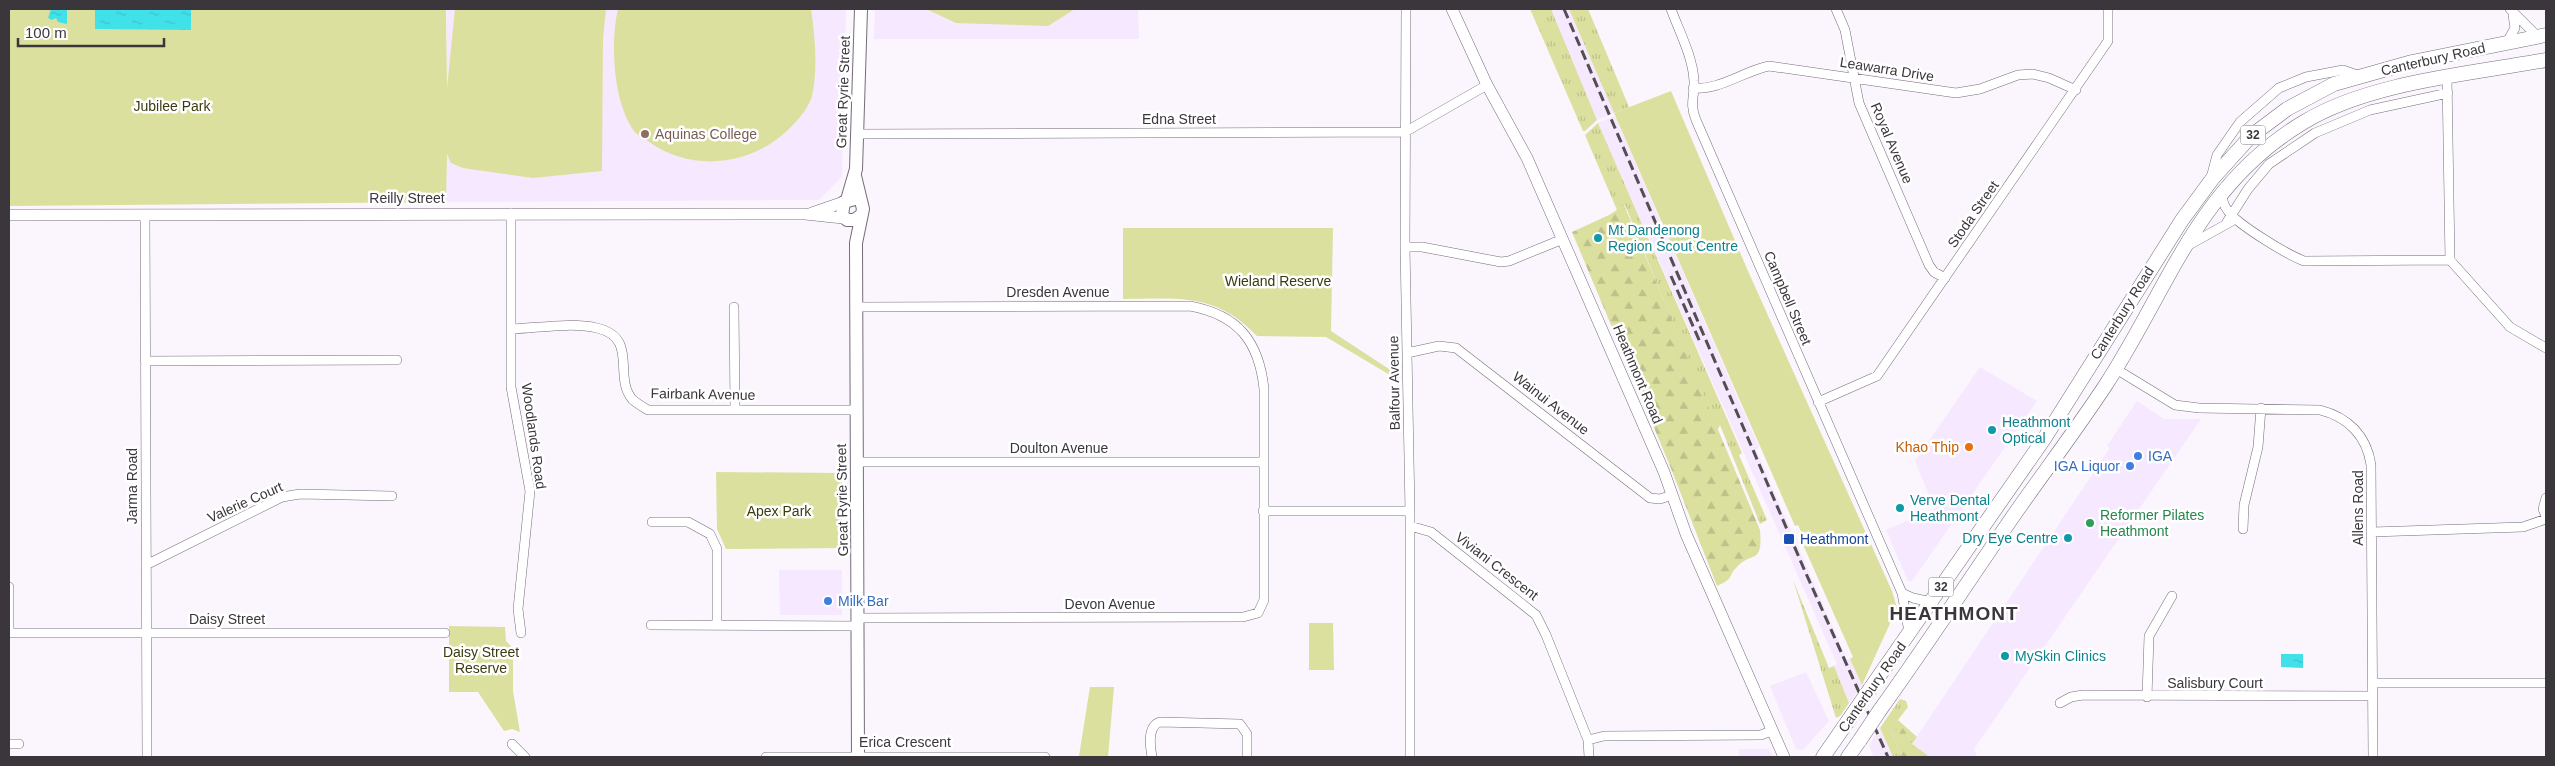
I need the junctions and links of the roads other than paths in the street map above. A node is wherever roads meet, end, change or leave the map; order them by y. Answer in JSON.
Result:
{"nodes":[{"id":1,"x":861,"y":9,"type":"edge"},
{"id":2,"x":1406,"y":9,"type":"edge"},
{"id":3,"x":1452,"y":9,"type":"edge"},
{"id":4,"x":1671,"y":9,"type":"edge"},
{"id":5,"x":1836,"y":9,"type":"edge"},
{"id":6,"x":2108,"y":9,"type":"edge"},
{"id":7,"x":2511,"y":10,"type":"edge"},
{"id":8,"x":2542,"y":36,"type":"edge"},
{"id":9,"x":2507,"y":42,"type":"junction"},
{"id":10,"x":2546,"y":60,"type":"edge"},
{"id":11,"x":2360,"y":76,"type":"junction"},
{"id":12,"x":1854,"y":78,"type":"junction"},
{"id":13,"x":2447,"y":78,"type":"junction"},
{"id":14,"x":1487,"y":84,"type":"junction"},
{"id":15,"x":1693,"y":88,"type":"junction"},
{"id":16,"x":2076,"y":90,"type":"junction"},
{"id":17,"x":2448,"y":93,"type":"junction"},
{"id":18,"x":1405,"y":132,"type":"junction"},
{"id":19,"x":858,"y":134,"type":"junction"},
{"id":20,"x":855,"y":176,"type":"junction"},
{"id":21,"x":2209,"y":182,"type":"junction"},
{"id":22,"x":2222,"y":192,"type":"junction"},
{"id":23,"x":845,"y":201,"type":"junction"},
{"id":24,"x":861,"y":211,"type":"junction"},
{"id":25,"x":511,"y":213,"type":"junction"},
{"id":26,"x":805,"y":214,"type":"junction"},
{"id":27,"x":9,"y":215,"type":"edge"},
{"id":28,"x":145,"y":215,"type":"junction"},
{"id":29,"x":845,"y":219,"type":"junction"},
{"id":30,"x":2233,"y":219,"type":"junction"},
{"id":31,"x":1562,"y":239,"type":"junction"},
{"id":32,"x":856,"y":243,"type":"junction"},
{"id":33,"x":1405,"y":247,"type":"junction"},
{"id":34,"x":2182,"y":250,"type":"junction"},
{"id":35,"x":2450,"y":260,"type":"junction"},
{"id":36,"x":1945,"y":278,"type":"junction"},
{"id":37,"x":734,"y":306,"type":"dead end"},
{"id":38,"x":856,"y":307,"type":"junction"},
{"id":39,"x":512,"y":328,"type":"junction"},
{"id":40,"x":2546,"y":348,"type":"edge"},
{"id":41,"x":1407,"y":353,"type":"junction"},
{"id":42,"x":2094,"y":357,"type":"junction"},
{"id":43,"x":397,"y":360,"type":"dead end"},
{"id":44,"x":145,"y":361,"type":"junction"},
{"id":45,"x":2116,"y":369,"type":"junction"},
{"id":46,"x":1818,"y":402,"type":"junction"},
{"id":47,"x":2261,"y":408,"type":"junction"},
{"id":48,"x":735,"y":409,"type":"junction"},
{"id":49,"x":856,"y":410,"type":"junction"},
{"id":50,"x":856,"y":462,"type":"junction"},
{"id":51,"x":1263,"y":462,"type":"junction"},
{"id":52,"x":1672,"y":495,"type":"junction"},
{"id":53,"x":392,"y":496,"type":"dead end"},
{"id":54,"x":2546,"y":498,"type":"edge"},
{"id":55,"x":1998,"y":504,"type":"junction"},
{"id":56,"x":1264,"y":510,"type":"junction"},
{"id":57,"x":1410,"y":511,"type":"junction"},
{"id":58,"x":2014,"y":516,"type":"junction"},
{"id":59,"x":2546,"y":517,"type":"edge"},
{"id":60,"x":652,"y":522,"type":"dead end"},
{"id":61,"x":1410,"y":526,"type":"junction"},
{"id":62,"x":2243,"y":529,"type":"dead end"},
{"id":63,"x":2372,"y":532,"type":"junction"},
{"id":64,"x":146,"y":565,"type":"junction"},
{"id":65,"x":9,"y":587,"type":"edge"},
{"id":66,"x":1902,"y":593,"type":"junction"},
{"id":67,"x":2172,"y":596,"type":"dead end"},
{"id":68,"x":1931,"y":602,"type":"junction"},
{"id":69,"x":858,"y":622,"type":"junction"},
{"id":70,"x":651,"y":625,"type":"dead end"},
{"id":71,"x":717,"y":626,"type":"junction"},
{"id":72,"x":521,"y":632,"type":"dead end"},
{"id":73,"x":1909,"y":632,"type":"junction"},
{"id":74,"x":9,"y":633,"type":"edge"},
{"id":75,"x":147,"y":633,"type":"junction"},
{"id":76,"x":445,"y":633,"type":"dead end"},
{"id":77,"x":1882,"y":672,"type":"junction"},
{"id":78,"x":1904,"y":674,"type":"junction"},
{"id":79,"x":2373,"y":683,"type":"junction"},
{"id":80,"x":2546,"y":683,"type":"edge"},
{"id":81,"x":2147,"y":696,"type":"junction"},
{"id":82,"x":2373,"y":696,"type":"junction"},
{"id":83,"x":2060,"y":703,"type":"dead end"},
{"id":84,"x":1771,"y":731,"type":"junction"},
{"id":85,"x":1588,"y":740,"type":"junction"},
{"id":86,"x":9,"y":744,"type":"edge"},
{"id":87,"x":19,"y":744,"type":"dead end"},
{"id":88,"x":512,"y":744,"type":"dead end"},
{"id":89,"x":148,"y":757,"type":"edge"},
{"id":90,"x":525,"y":757,"type":"edge"},
{"id":91,"x":766,"y":757,"type":"edge"},
{"id":92,"x":858,"y":757,"type":"edge"},
{"id":93,"x":1045,"y":757,"type":"edge"},
{"id":94,"x":1152,"y":757,"type":"edge"},
{"id":95,"x":1248,"y":757,"type":"edge"},
{"id":96,"x":1410,"y":757,"type":"edge"},
{"id":97,"x":1590,"y":757,"type":"edge"},
{"id":98,"x":1785,"y":757,"type":"edge"},
{"id":99,"x":1822,"y":757,"type":"edge"},
{"id":100,"x":1848,"y":757,"type":"edge"},
{"id":101,"x":2373,"y":757,"type":"edge"}],
"edges":[{"from":1,"to":19,"type":"main road","name":"Great Ryrie Street"},
{"from":2,"to":18,"type":"street","name":"Balfour Avenue"},
{"from":3,"to":14,"type":"street","name":"Heathmont Road"},
{"from":4,"to":15,"type":"street","name":"Campbell Street"},
{"from":5,"to":12,"type":"street","name":"Royal Avenue"},
{"from":6,"to":16,"type":"street","name":"Stoda Street"},
{"from":7,"to":8,"type":"street"},
{"from":7,"to":9,"type":"street"},
{"from":8,"to":9,"type":"main road","name":"Canterbury Road","number":"32"},
{"from":9,"to":11,"type":"main road","name":"Canterbury Road","number":"32"},
{"from":10,"to":13,"type":"main road","name":"Canterbury Road","number":"32"},
{"from":11,"to":21,"type":"main road","name":"Canterbury Road","number":"32"},
{"from":11,"to":21,"type":"street"},
{"from":12,"to":15,"type":"street","name":"Leawarra Drive"},
{"from":12,"to":16,"type":"street","name":"Leawarra Drive"},
{"from":12,"to":36,"type":"street","name":"Royal Avenue"},
{"from":13,"to":17,"type":"street"},
{"from":13,"to":22,"type":"main road","name":"Canterbury Road","number":"32"},
{"from":14,"to":18,"type":"street"},
{"from":14,"to":31,"type":"street","name":"Heathmont Road"},
{"from":15,"to":46,"type":"street","name":"Campbell Street"},
{"from":16,"to":36,"type":"street","name":"Stoda Street"},
{"from":17,"to":30,"type":"street"},
{"from":17,"to":35,"type":"street"},
{"from":18,"to":19,"type":"street","name":"Edna Street"},
{"from":18,"to":33,"type":"street","name":"Balfour Avenue"},
{"from":19,"to":20,"type":"main road","name":"Great Ryrie Street"},
{"from":20,"to":23,"type":"main road","name":"Great Ryrie Street"},
{"from":20,"to":24,"type":"main road","name":"Great Ryrie Street"},
{"from":21,"to":42,"type":"main road","name":"Canterbury Road","number":"32"},
{"from":22,"to":30,"type":"street"},
{"from":22,"to":34,"type":"main road","name":"Canterbury Road","number":"32"},
{"from":23,"to":24,"type":"main road"},
{"from":23,"to":26,"type":"street","name":"Reilly Street"},
{"from":23,"to":29,"type":"main road"},
{"from":24,"to":29,"type":"main road"},
{"from":24,"to":32,"type":"main road","name":"Great Ryrie Street"},
{"from":25,"to":26,"type":"street","name":"Reilly Street"},
{"from":25,"to":28,"type":"street","name":"Reilly Street"},
{"from":25,"to":39,"type":"street","name":"Woodlands Road"},
{"from":26,"to":29,"type":"street","name":"Reilly Street"},
{"from":27,"to":28,"type":"street","name":"Reilly Street"},
{"from":28,"to":44,"type":"street","name":"Jarma Road"},
{"from":29,"to":32,"type":"main road","name":"Great Ryrie Street"},
{"from":30,"to":34,"type":"street"},
{"from":30,"to":35,"type":"street"},
{"from":31,"to":33,"type":"street"},
{"from":31,"to":52,"type":"street","name":"Heathmont Road"},
{"from":32,"to":38,"type":"main road","name":"Great Ryrie Street"},
{"from":33,"to":41,"type":"street","name":"Balfour Avenue"},
{"from":34,"to":45,"type":"main road","name":"Canterbury Road","number":"32"},
{"from":35,"to":40,"type":"street"},
{"from":36,"to":46,"type":"street","name":"Stoda Street"},
{"from":37,"to":48,"type":"street"},
{"from":38,"to":49,"type":"main road","name":"Great Ryrie Street"},
{"from":38,"to":51,"type":"street","name":"Dresden Avenue"},
{"from":39,"to":48,"type":"street","name":"Fairbank Avenue"},
{"from":39,"to":72,"type":"street","name":"Woodlands Road"},
{"from":41,"to":52,"type":"street","name":"Wainui Avenue"},
{"from":41,"to":57,"type":"street","name":"Balfour Avenue"},
{"from":42,"to":45,"type":"main road"},
{"from":42,"to":55,"type":"main road","name":"Canterbury Road","number":"32"},
{"from":43,"to":44,"type":"street"},
{"from":44,"to":64,"type":"street","name":"Jarma Road"},
{"from":45,"to":47,"type":"street","name":"Allens Road"},
{"from":45,"to":58,"type":"main road","name":"Canterbury Road","number":"32"},
{"from":46,"to":66,"type":"street","name":"Campbell Street"},
{"from":47,"to":62,"type":"street"},
{"from":47,"to":63,"type":"street","name":"Allens Road"},
{"from":48,"to":49,"type":"street","name":"Fairbank Avenue"},
{"from":49,"to":50,"type":"main road","name":"Great Ryrie Street"},
{"from":50,"to":51,"type":"street","name":"Doulton Avenue"},
{"from":50,"to":69,"type":"main road","name":"Great Ryrie Street"},
{"from":51,"to":56,"type":"street","name":"Dresden Avenue"},
{"from":52,"to":84,"type":"street","name":"Heathmont Road"},
{"from":53,"to":64,"type":"street","name":"Valerie Court"},
{"from":54,"to":59,"type":"street"},
{"from":55,"to":58,"type":"main road"},
{"from":55,"to":68,"type":"main road","name":"Canterbury Road","number":"32"},
{"from":56,"to":57,"type":"street"},
{"from":56,"to":69,"type":"street","name":"Devon Avenue"},
{"from":57,"to":61,"type":"street","name":"Balfour Avenue"},
{"from":58,"to":78,"type":"main road","name":"Canterbury Road","number":"32"},
{"from":59,"to":63,"type":"street"},
{"from":60,"to":71,"type":"street"},
{"from":61,"to":85,"type":"street","name":"Viviani Crescent"},
{"from":61,"to":96,"type":"street","name":"Balfour Avenue"},
{"from":63,"to":79,"type":"street","name":"Allens Road"},
{"from":64,"to":75,"type":"street","name":"Jarma Road"},
{"from":65,"to":74,"type":"street"},
{"from":66,"to":68,"type":"street"},
{"from":66,"to":73,"type":"street","name":"Campbell Street"},
{"from":67,"to":81,"type":"street"},
{"from":68,"to":73,"type":"main road","name":"Canterbury Road","number":"32"},
{"from":69,"to":71,"type":"street"},
{"from":69,"to":92,"type":"main road","name":"Great Ryrie Street"},
{"from":70,"to":71,"type":"street"},
{"from":73,"to":77,"type":"main road","name":"Canterbury Road","number":"32"},
{"from":74,"to":75,"type":"street","name":"Daisy Street"},
{"from":75,"to":76,"type":"street","name":"Daisy Street"},
{"from":75,"to":89,"type":"street","name":"Jarma Road"},
{"from":77,"to":78,"type":"main road"},
{"from":77,"to":99,"type":"main road","name":"Canterbury Road","number":"32","bridge":true},
{"from":78,"to":100,"type":"main road","name":"Canterbury Road","number":"32","bridge":true},
{"from":79,"to":80,"type":"street"},
{"from":79,"to":82,"type":"street","name":"Allens Road"},
{"from":81,"to":82,"type":"street","name":"Salisbury Court"},
{"from":81,"to":83,"type":"street","name":"Salisbury Court"},
{"from":82,"to":101,"type":"street","name":"Allens Road"},
{"from":84,"to":85,"type":"street"},
{"from":84,"to":98,"type":"street","name":"Heathmont Road"},
{"from":85,"to":97,"type":"street","name":"Viviani Crescent"},
{"from":86,"to":87,"type":"street"},
{"from":88,"to":90,"type":"street"},
{"from":91,"to":92,"type":"street","name":"Erica Crescent"},
{"from":92,"to":93,"type":"street","name":"Erica Crescent"},
{"from":94,"to":95,"type":"street"}]}
